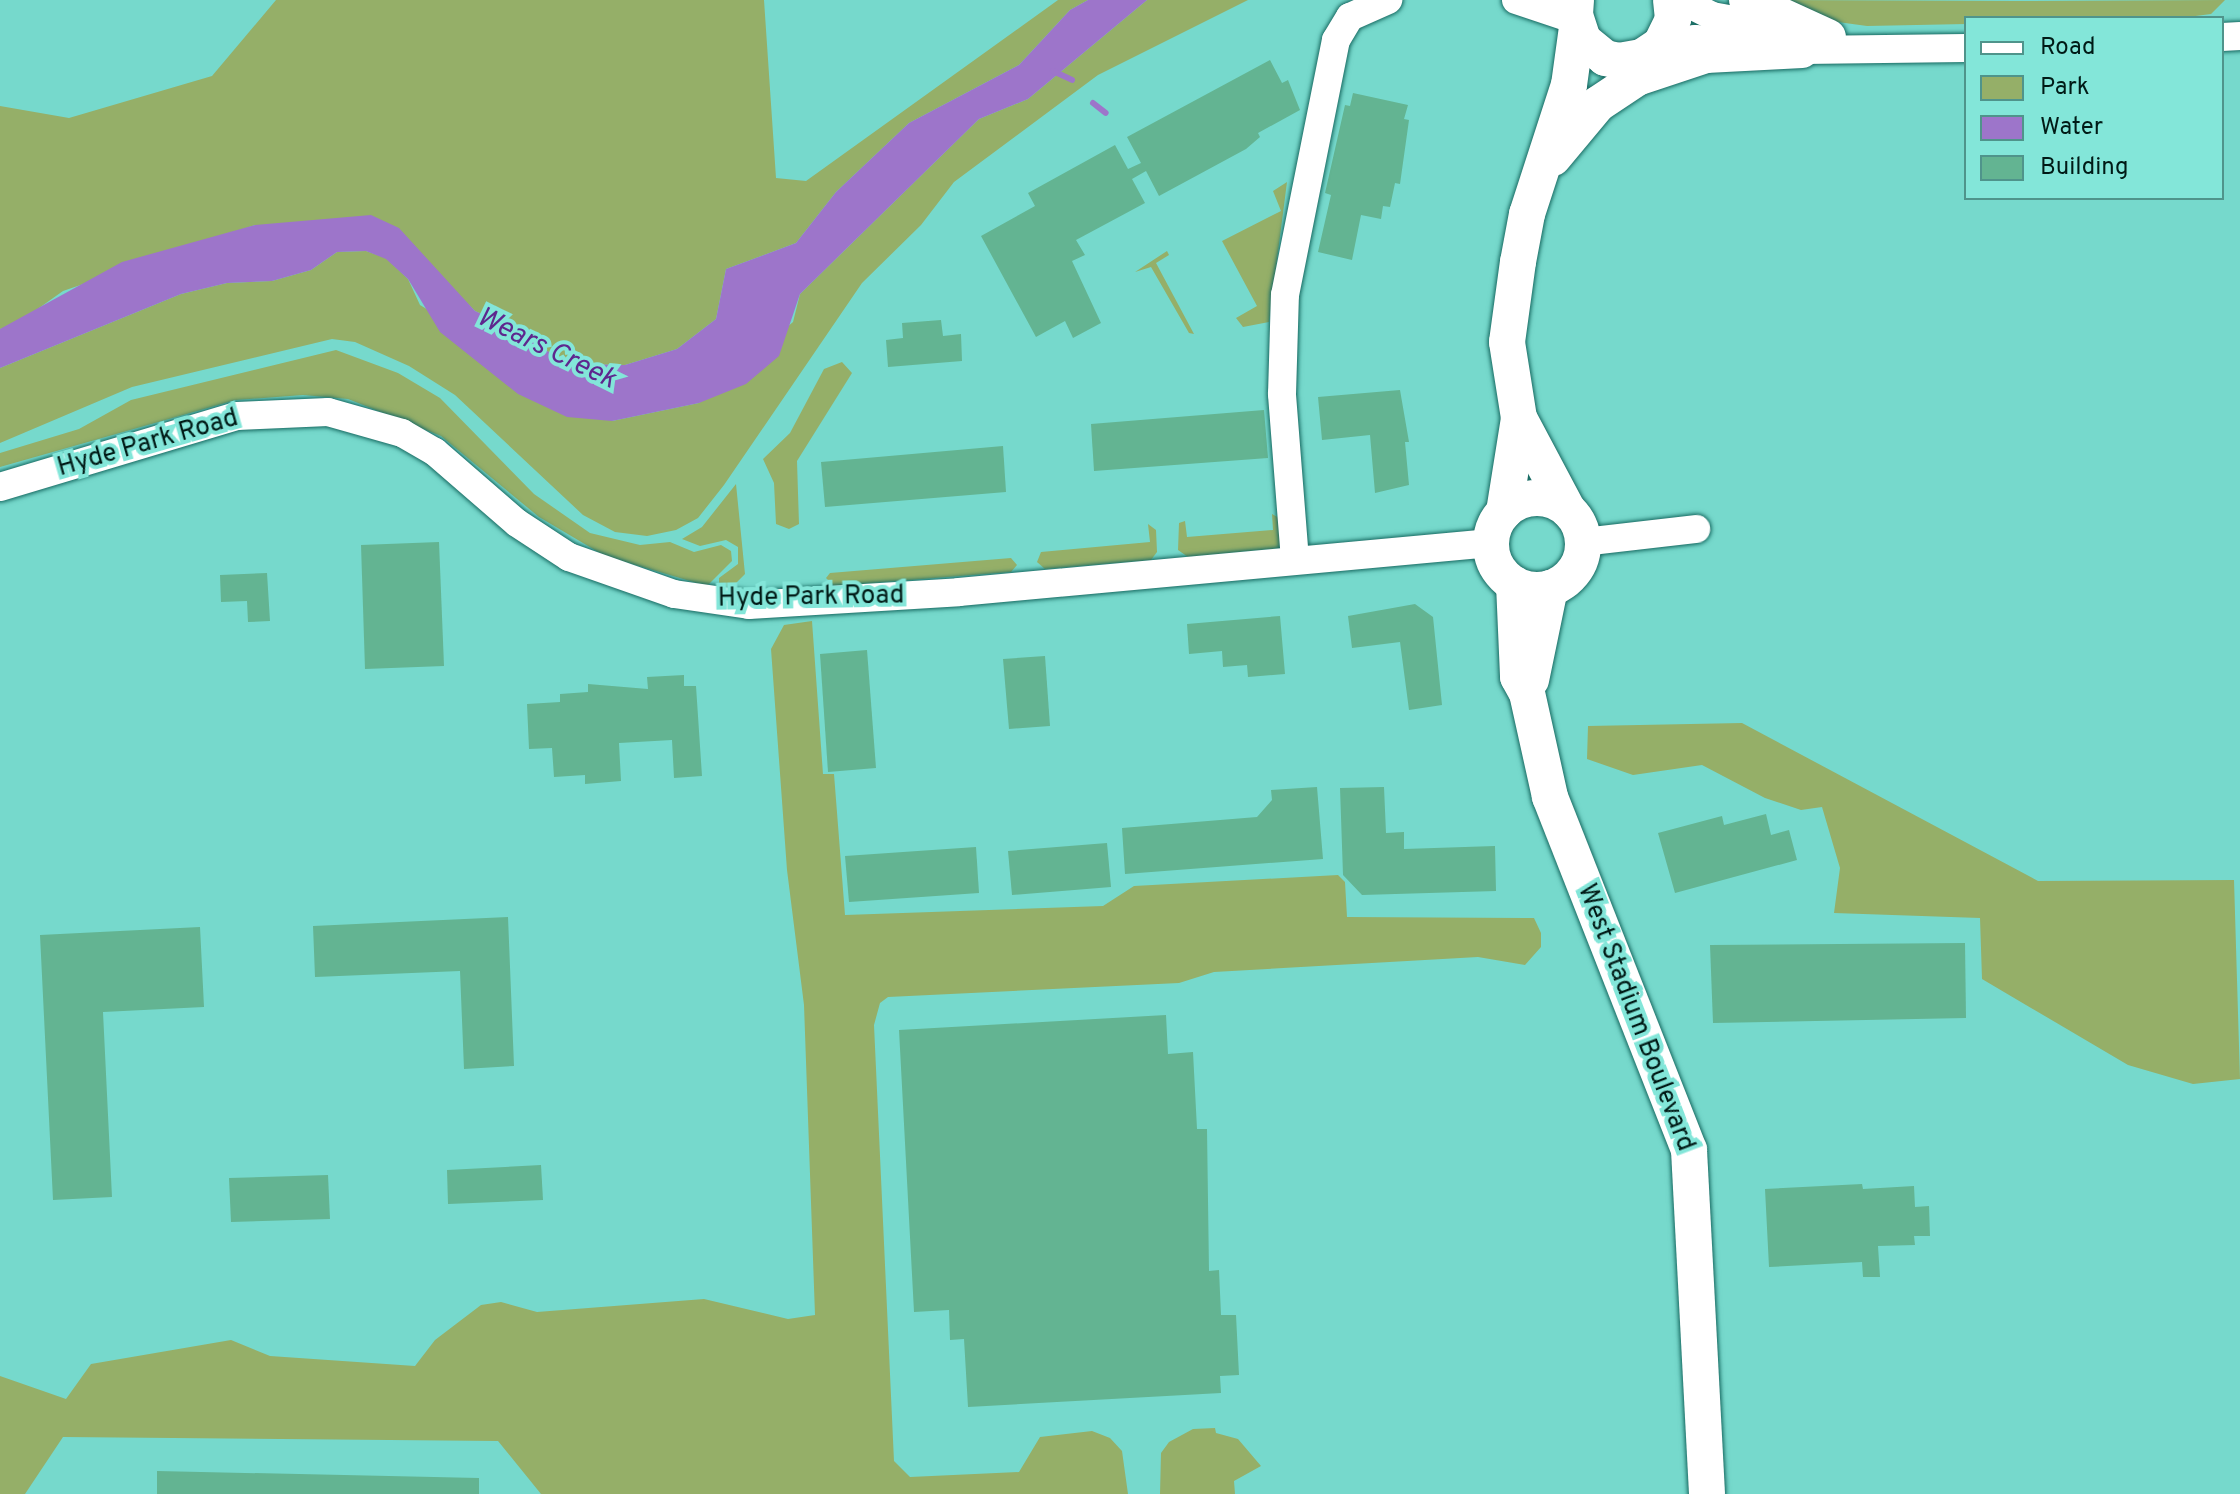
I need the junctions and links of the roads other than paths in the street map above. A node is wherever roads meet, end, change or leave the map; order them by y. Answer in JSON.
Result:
{"nodes":[{"id":1,"x":1388,"y":0,"type":"edge"},
{"id":2,"x":1516,"y":0,"type":"edge"},
{"id":3,"x":1671,"y":0,"type":"edge"},
{"id":4,"x":1681,"y":0,"type":"edge"},
{"id":5,"x":1747,"y":0,"type":"edge"},
{"id":6,"x":1576,"y":16,"type":"edge"},
{"id":7,"x":1815,"y":43,"type":"junction"},
{"id":8,"x":1964,"y":48,"type":"edge"},
{"id":9,"x":1636,"y":56,"type":"junction"},
{"id":10,"x":1544,"y":169,"type":"junction"},
{"id":11,"x":1519,"y":418,"type":"junction"},
{"id":12,"x":0,"y":487,"type":"edge"},
{"id":13,"x":1568,"y":510,"type":"junction"},
{"id":14,"x":1497,"y":527,"type":"junction"},
{"id":15,"x":1696,"y":529,"type":"dead end"},
{"id":16,"x":1583,"y":542,"type":"junction"},
{"id":17,"x":1295,"y":560,"type":"junction"},
{"id":18,"x":1514,"y":584,"type":"junction"},
{"id":19,"x":1550,"y":588,"type":"junction"},
{"id":20,"x":1527,"y":693,"type":"junction"},
{"id":21,"x":1707,"y":1494,"type":"edge"}],
"edges":[{"from":1,"to":17,"type":"street"},
{"from":2,"to":6,"type":"street"},
{"from":3,"to":9,"type":"main road"},
{"from":4,"to":7,"type":"street"},
{"from":5,"to":7,"type":"main road"},
{"from":6,"to":9,"type":"main road"},
{"from":6,"to":10,"type":"main road"},
{"from":7,"to":8,"type":"street"},
{"from":7,"to":9,"type":"street"},
{"from":7,"to":10,"type":"main road"},
{"from":9,"to":10,"type":"main road"},
{"from":10,"to":11,"type":"main road"},
{"from":11,"to":13,"type":"main road"},
{"from":11,"to":14,"type":"main road"},
{"from":12,"to":17,"type":"street","name":"Hyde Park Road"},
{"from":13,"to":14,"type":"main road"},
{"from":13,"to":16,"type":"main road"},
{"from":14,"to":17,"type":"street","name":"Hyde Park Road"},
{"from":14,"to":18,"type":"main road"},
{"from":15,"to":16,"type":"street"},
{"from":16,"to":19,"type":"main road"},
{"from":18,"to":19,"type":"main road"},
{"from":18,"to":20,"type":"main road","name":"West Stadium Boulevard"},
{"from":19,"to":20,"type":"main road","name":"West Stadium Boulevard"},
{"from":20,"to":21,"type":"main road","name":"West Stadium Boulevard"}]}
